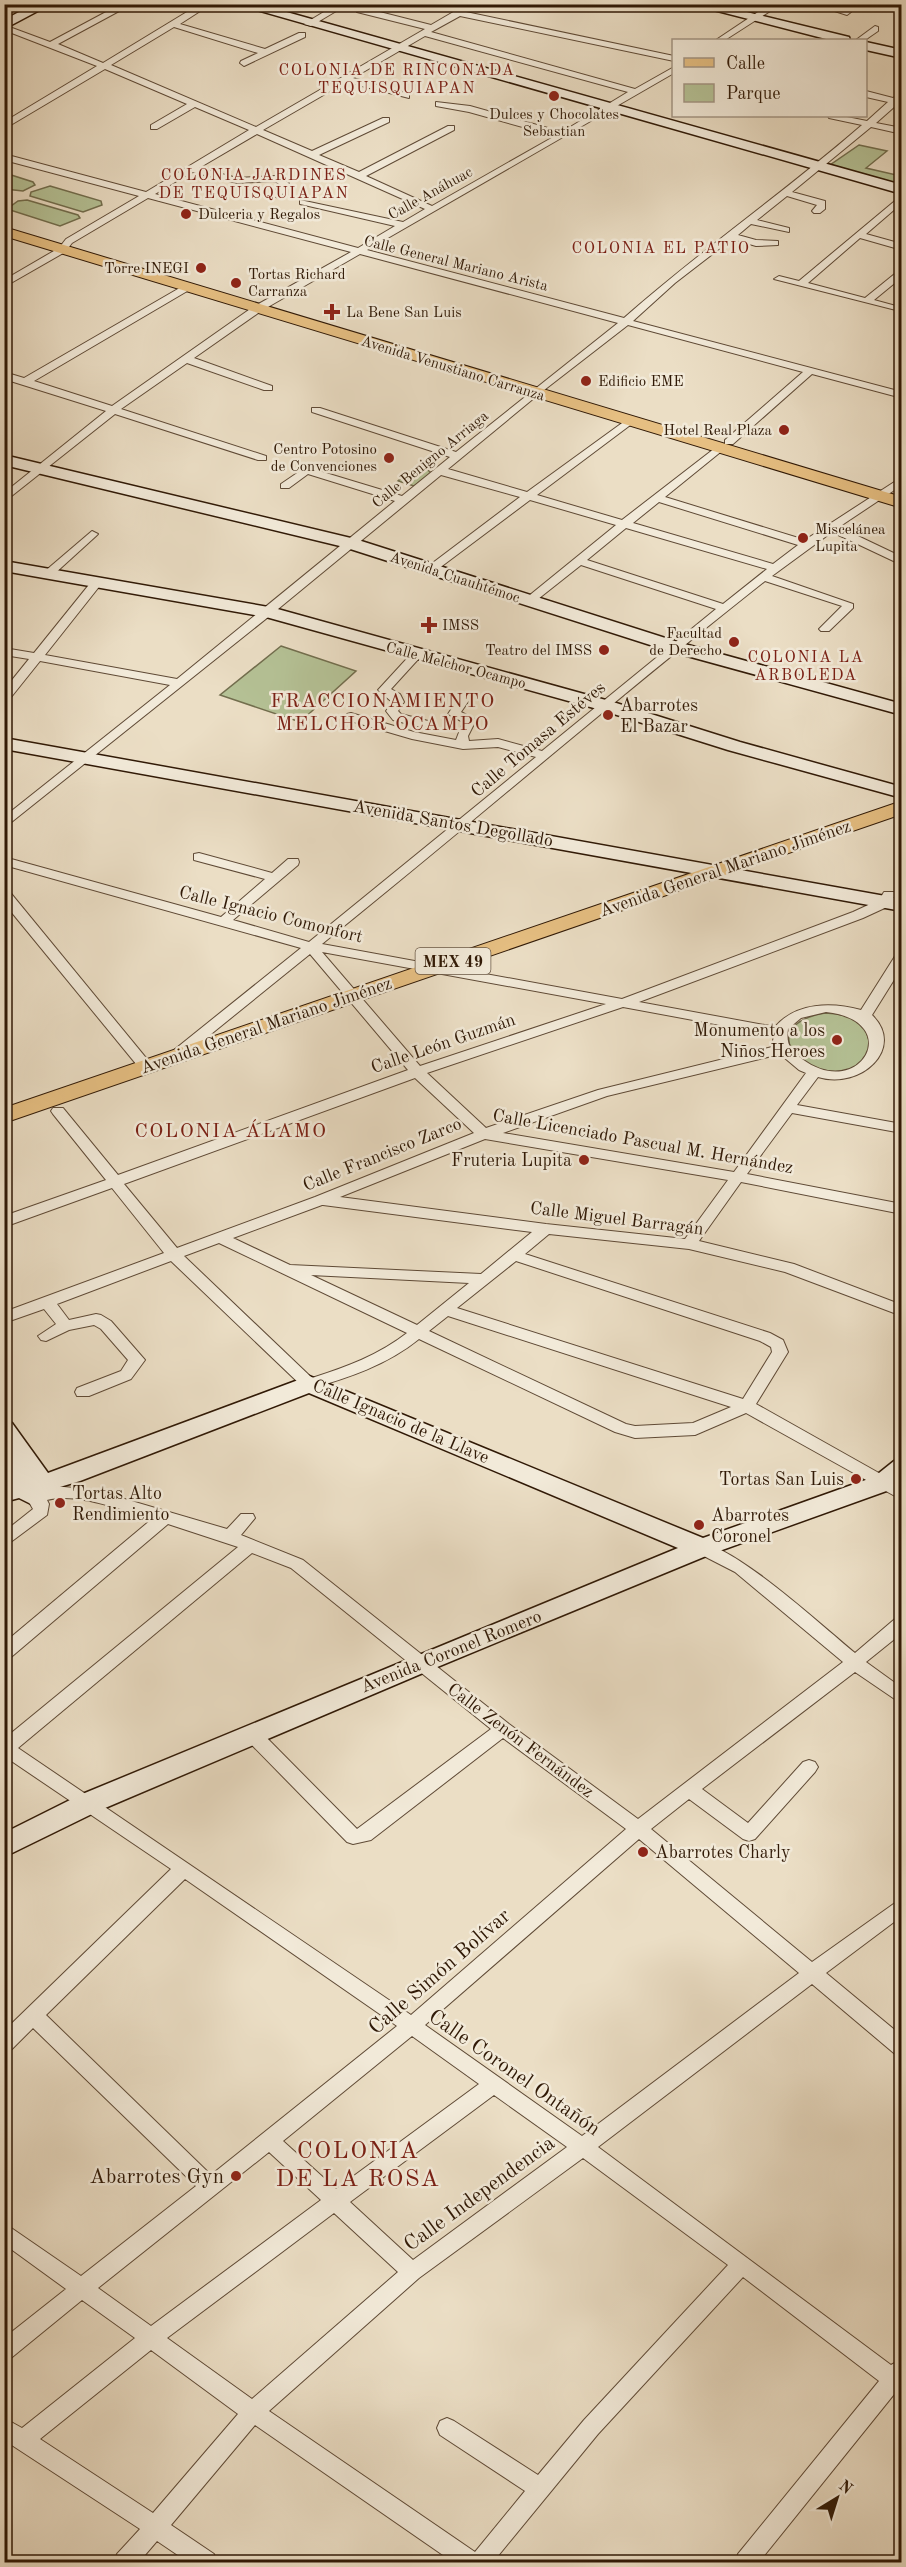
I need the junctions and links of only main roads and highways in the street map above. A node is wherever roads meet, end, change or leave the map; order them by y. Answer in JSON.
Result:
{"nodes":[{"id":1,"x":4,"y":222,"type":"edge"},
{"id":2,"x":4,"y":231,"type":"edge"},
{"id":3,"x":66,"y":246,"type":"junction"},
{"id":4,"x":264,"y":305,"type":"junction"},
{"id":5,"x":539,"y":388,"type":"junction"},
{"id":6,"x":724,"y":445,"type":"junction"},
{"id":7,"x":893,"y":489,"type":"edge"},
{"id":8,"x":902,"y":503,"type":"edge"},
{"id":9,"x":902,"y":807,"type":"edge"},
{"id":10,"x":902,"y":824,"type":"edge"},
{"id":11,"x":735,"y":871,"type":"junction"},
{"id":12,"x":355,"y":1000,"type":"junction"},
{"id":13,"x":4,"y":1116,"type":"edge"},
{"id":14,"x":4,"y":1130,"type":"edge"}],
"edges":[{"from":1,"to":3,"type":"main road","name":"Avenida Venustiano Carranza"},
{"from":2,"to":3,"type":"main road","name":"Avenida Venustiano Carranza"},
{"from":3,"to":4,"type":"main road","name":"Avenida Venustiano Carranza"},
{"from":3,"to":4,"type":"main road","name":"Avenida Venustiano Carranza"},
{"from":4,"to":5,"type":"main road","name":"Avenida Venustiano Carranza"},
{"from":5,"to":6,"type":"main road","name":"Avenida Venustiano Carranza"},
{"from":5,"to":6,"type":"main road","name":"Avenida Venustiano Carranza"},
{"from":6,"to":7,"type":"main road","name":"Avenida Venustiano Carranza"},
{"from":7,"to":8,"type":"main road","name":"Avenida Venustiano Carranza"},
{"from":9,"to":11,"type":"main road","name":"Avenida General Mariano Jiménez","number":"MEX 49"},
{"from":10,"to":11,"type":"main road","name":"Avenida General Mariano Jiménez","number":"MEX 49"},
{"from":11,"to":12,"type":"main road","name":"Avenida General Mariano Jiménez","number":"MEX 49"},
{"from":11,"to":12,"type":"main road","name":"Avenida General Mariano Jiménez","number":"MEX 49"},
{"from":12,"to":13,"type":"main road","name":"Avenida General Mariano Jiménez","number":"MEX 49"},
{"from":12,"to":14,"type":"main road","name":"Avenida General Mariano Jiménez","number":"MEX 49"}]}
